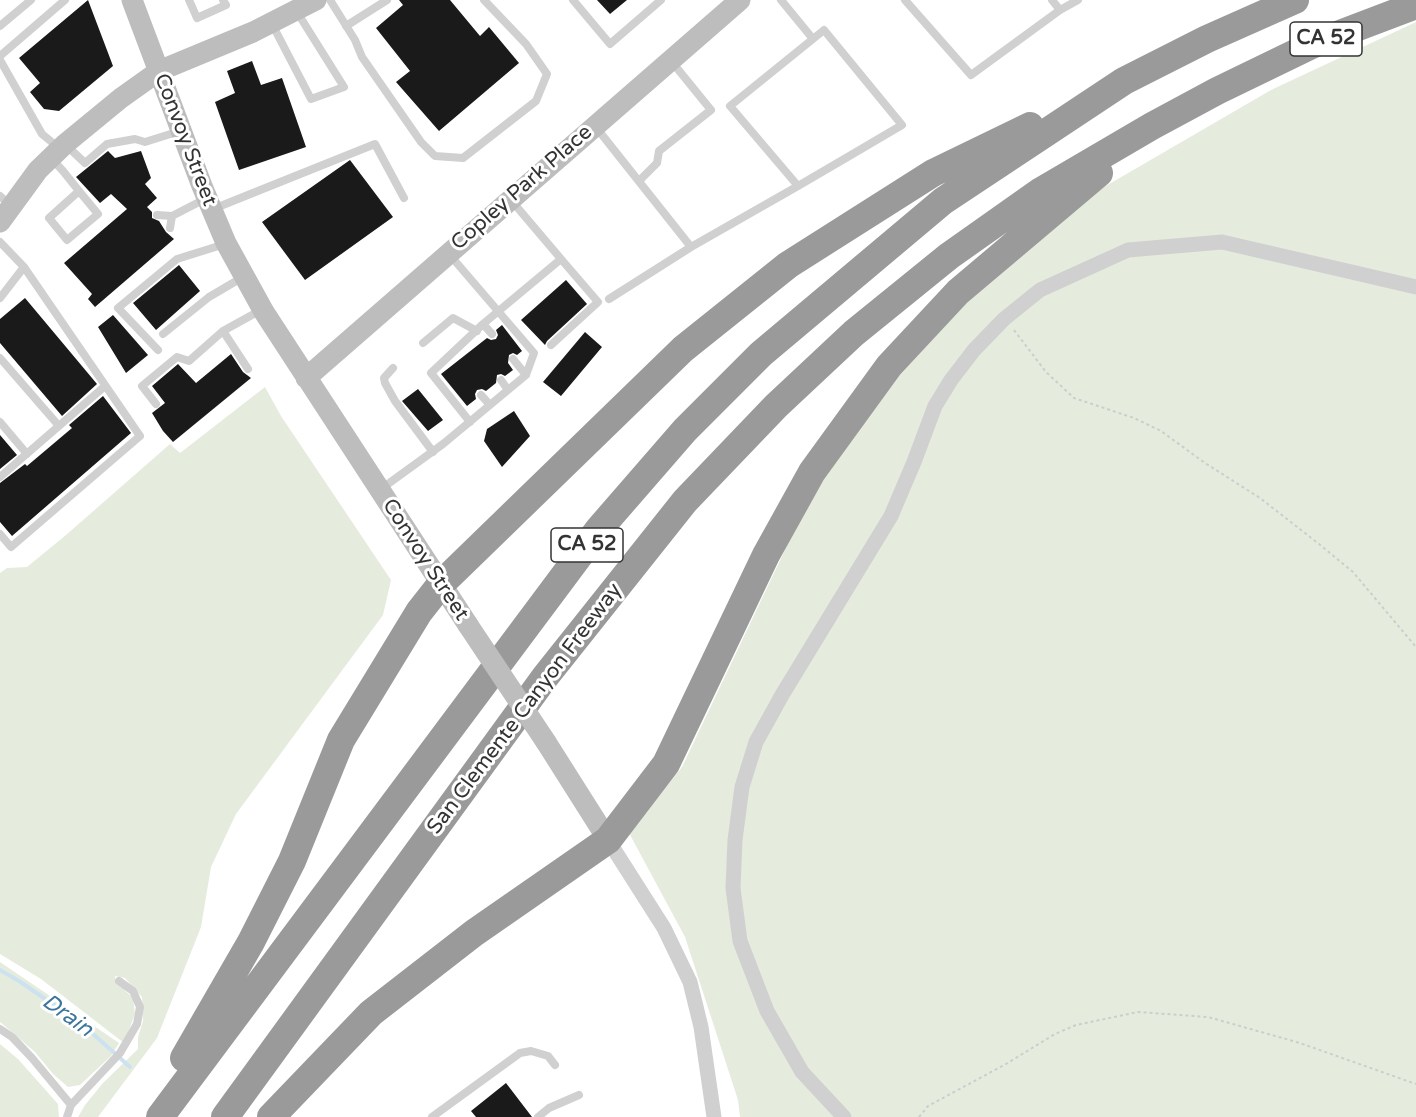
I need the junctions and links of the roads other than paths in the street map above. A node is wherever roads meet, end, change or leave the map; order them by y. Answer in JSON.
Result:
{"nodes":[{"id":1,"x":32,"y":0,"type":"edge"},
{"id":2,"x":65,"y":0,"type":"edge"},
{"id":3,"x":132,"y":0,"type":"edge"},
{"id":4,"x":189,"y":0,"type":"edge"},
{"id":5,"x":224,"y":0,"type":"edge"},
{"id":6,"x":316,"y":0,"type":"edge"},
{"id":7,"x":330,"y":0,"type":"edge"},
{"id":8,"x":387,"y":0,"type":"edge"},
{"id":9,"x":484,"y":0,"type":"edge"},
{"id":10,"x":573,"y":0,"type":"edge"},
{"id":11,"x":660,"y":0,"type":"edge"},
{"id":12,"x":740,"y":0,"type":"edge"},
{"id":13,"x":781,"y":0,"type":"edge"},
{"id":14,"x":905,"y":0,"type":"edge"},
{"id":15,"x":1052,"y":0,"type":"edge"},
{"id":16,"x":1078,"y":0,"type":"edge"},
{"id":17,"x":1295,"y":0,"type":"edge"},
{"id":18,"x":1416,"y":5,"type":"edge"},
{"id":19,"x":1060,"y":10,"type":"junction"},
{"id":20,"x":297,"y":11,"type":"junction"},
{"id":21,"x":272,"y":23,"type":"junction"},
{"id":22,"x":0,"y":26,"type":"edge"},
{"id":23,"x":346,"y":26,"type":"junction"},
{"id":24,"x":813,"y":39,"type":"junction"},
{"id":25,"x":0,"y":58,"type":"edge"},
{"id":26,"x":670,"y":60,"type":"junction"},
{"id":27,"x":159,"y":71,"type":"junction"},
{"id":28,"x":1124,"y":81,"type":"junction"},
{"id":29,"x":594,"y":126,"type":"junction"},
{"id":30,"x":1152,"y":126,"type":"junction"},
{"id":31,"x":181,"y":130,"type":"junction"},
{"id":32,"x":59,"y":150,"type":"junction"},
{"id":33,"x":639,"y":181,"type":"junction"},
{"id":34,"x":798,"y":186,"type":"junction"},
{"id":35,"x":79,"y":191,"type":"junction"},
{"id":36,"x":404,"y":198,"type":"dead end"},
{"id":37,"x":510,"y":199,"type":"junction"},
{"id":38,"x":209,"y":204,"type":"junction"},
{"id":39,"x":4,"y":208,"type":"edge"},
{"id":40,"x":157,"y":215,"type":"dead end"},
{"id":41,"x":172,"y":216,"type":"junction"},
{"id":42,"x":170,"y":228,"type":"dead end"},
{"id":43,"x":0,"y":242,"type":"edge"},
{"id":44,"x":226,"y":243,"type":"junction"},
{"id":45,"x":691,"y":247,"type":"junction"},
{"id":46,"x":448,"y":253,"type":"junction"},
{"id":47,"x":561,"y":260,"type":"junction"},
{"id":48,"x":24,"y":267,"type":"junction"},
{"id":49,"x":244,"y":277,"type":"junction"},
{"id":50,"x":1416,"y":287,"type":"edge"},
{"id":51,"x":0,"y":298,"type":"edge"},
{"id":52,"x":609,"y":299,"type":"dead end"},
{"id":53,"x":262,"y":309,"type":"junction"},
{"id":54,"x":499,"y":313,"type":"junction"},
{"id":55,"x":483,"y":324,"type":"junction"},
{"id":56,"x":223,"y":331,"type":"junction"},
{"id":57,"x":477,"y":331,"type":"junction"},
{"id":58,"x":164,"y":334,"type":"dead end"},
{"id":59,"x":492,"y":334,"type":"dead end"},
{"id":60,"x":468,"y":340,"type":"junction"},
{"id":61,"x":423,"y":343,"type":"dead end"},
{"id":62,"x":551,"y":345,"type":"dead end"},
{"id":63,"x":474,"y":348,"type":"dead end"},
{"id":64,"x":158,"y":350,"type":"dead end"},
{"id":65,"x":0,"y":358,"type":"edge"},
{"id":66,"x":513,"y":359,"type":"dead end"},
{"id":67,"x":393,"y":368,"type":"dead end"},
{"id":68,"x":248,"y":369,"type":"dead end"},
{"id":69,"x":526,"y":375,"type":"junction"},
{"id":70,"x":306,"y":378,"type":"junction"},
{"id":71,"x":501,"y":380,"type":"dead end"},
{"id":72,"x":105,"y":386,"type":"junction"},
{"id":73,"x":508,"y":390,"type":"junction"},
{"id":74,"x":481,"y":395,"type":"dead end"},
{"id":75,"x":156,"y":404,"type":"dead end"},
{"id":76,"x":490,"y":405,"type":"junction"},
{"id":77,"x":0,"y":422,"type":"edge"},
{"id":78,"x":470,"y":422,"type":"junction"},
{"id":79,"x":59,"y":426,"type":"junction"},
{"id":80,"x":433,"y":452,"type":"junction"},
{"id":81,"x":27,"y":454,"type":"junction"},
{"id":82,"x":0,"y":477,"type":"edge"},
{"id":83,"x":380,"y":490,"type":"junction"},
{"id":84,"x":0,"y":534,"type":"edge"},
{"id":85,"x":441,"y":584,"type":"junction"},
{"id":86,"x":608,"y":840,"type":"junction"},
{"id":87,"x":119,"y":981,"type":"dead end"},
{"id":88,"x":0,"y":1029,"type":"edge"},
{"id":89,"x":555,"y":1065,"type":"dead end"},
{"id":90,"x":579,"y":1095,"type":"dead end"},
{"id":91,"x":70,"y":1106,"type":"junction"},
{"id":92,"x":67,"y":1117,"type":"edge"},
{"id":93,"x":148,"y":1117,"type":"edge"},
{"id":94,"x":160,"y":1117,"type":"edge"},
{"id":95,"x":225,"y":1117,"type":"edge"},
{"id":96,"x":272,"y":1117,"type":"edge"},
{"id":97,"x":432,"y":1117,"type":"edge"},
{"id":98,"x":538,"y":1117,"type":"edge"},
{"id":99,"x":714,"y":1117,"type":"edge"},
{"id":100,"x":843,"y":1117,"type":"edge"}],
"edges":[{"from":1,"to":22,"type":"lane"},
{"from":2,"to":25,"type":"lane"},
{"from":3,"to":27,"type":"main road","name":"Convoy Street"},
{"from":4,"to":5,"type":"lane"},
{"from":6,"to":20,"type":"main road"},
{"from":7,"to":23,"type":"lane"},
{"from":8,"to":23,"type":"lane"},
{"from":9,"to":23,"type":"lane"},
{"from":10,"to":11,"type":"lane"},
{"from":12,"to":26,"type":"main road","name":"Copley Park Place"},
{"from":13,"to":24,"type":"lane"},
{"from":14,"to":19,"type":"lane"},
{"from":15,"to":19,"type":"lane"},
{"from":16,"to":19,"type":"lane"},
{"from":17,"to":28,"type":"highway","number":"CA 52"},
{"from":18,"to":30,"type":"highway","name":"San Clemente Canyon Freeway","number":"CA 52"},
{"from":20,"to":21,"type":"main road"},
{"from":20,"to":21,"type":"lane"},
{"from":21,"to":27,"type":"main road"},
{"from":24,"to":34,"type":"lane"},
{"from":24,"to":34,"type":"lane"},
{"from":25,"to":32,"type":"lane"},
{"from":26,"to":29,"type":"main road","name":"Copley Park Place"},
{"from":26,"to":33,"type":"lane"},
{"from":27,"to":31,"type":"main road","name":"Convoy Street"},
{"from":27,"to":32,"type":"main road"},
{"from":28,"to":85,"type":"highway"},
{"from":28,"to":94,"type":"highway","number":"CA 52"},
{"from":29,"to":33,"type":"lane"},
{"from":29,"to":37,"type":"main road","name":"Copley Park Place"},
{"from":30,"to":86,"type":"highway"},
{"from":30,"to":95,"type":"highway","name":"San Clemente Canyon Freeway","number":"CA 52"},
{"from":31,"to":32,"type":"lane"},
{"from":31,"to":38,"type":"main road","name":"Convoy Street"},
{"from":32,"to":35,"type":"lane"},
{"from":32,"to":39,"type":"main road"},
{"from":33,"to":45,"type":"lane"},
{"from":34,"to":45,"type":"lane"},
{"from":35,"to":35,"type":"lane"},
{"from":36,"to":38,"type":"lane"},
{"from":37,"to":46,"type":"main road","name":"Copley Park Place"},
{"from":37,"to":47,"type":"lane"},
{"from":38,"to":41,"type":"lane"},
{"from":38,"to":44,"type":"main road","name":"Convoy Street"},
{"from":40,"to":41,"type":"lane"},
{"from":41,"to":42,"type":"lane"},
{"from":43,"to":48,"type":"lane"},
{"from":44,"to":49,"type":"main road","name":"Convoy Street"},
{"from":44,"to":64,"type":"lane"},
{"from":45,"to":52,"type":"lane"},
{"from":46,"to":54,"type":"lane"},
{"from":46,"to":70,"type":"main road","name":"Copley Park Place"},
{"from":47,"to":54,"type":"lane"},
{"from":47,"to":62,"type":"lane"},
{"from":48,"to":51,"type":"lane"},
{"from":48,"to":72,"type":"lane"},
{"from":49,"to":53,"type":"main road","name":"Convoy Street"},
{"from":49,"to":58,"type":"lane"},
{"from":50,"to":100,"type":"street"},
{"from":53,"to":56,"type":"lane"},
{"from":53,"to":70,"type":"main road","name":"Convoy Street"},
{"from":54,"to":55,"type":"lane"},
{"from":54,"to":69,"type":"lane"},
{"from":55,"to":57,"type":"lane"},
{"from":55,"to":59,"type":"lane"},
{"from":56,"to":68,"type":"lane"},
{"from":56,"to":75,"type":"lane"},
{"from":57,"to":60,"type":"lane"},
{"from":57,"to":61,"type":"lane"},
{"from":60,"to":63,"type":"lane"},
{"from":60,"to":78,"type":"lane"},
{"from":65,"to":79,"type":"lane"},
{"from":66,"to":69,"type":"lane"},
{"from":67,"to":80,"type":"lane"},
{"from":69,"to":73,"type":"lane"},
{"from":70,"to":83,"type":"main road","name":"Convoy Street"},
{"from":71,"to":73,"type":"lane"},
{"from":72,"to":79,"type":"lane"},
{"from":72,"to":84,"type":"lane"},
{"from":73,"to":76,"type":"lane"},
{"from":74,"to":76,"type":"lane"},
{"from":76,"to":78,"type":"lane"},
{"from":77,"to":81,"type":"lane"},
{"from":78,"to":80,"type":"lane"},
{"from":79,"to":81,"type":"lane"},
{"from":80,"to":83,"type":"lane"},
{"from":81,"to":82,"type":"lane"},
{"from":83,"to":85,"type":"main road","name":"Convoy Street"},
{"from":85,"to":86,"type":"main road","name":"Convoy Street","bridge":true},
{"from":85,"to":93,"type":"highway"},
{"from":86,"to":96,"type":"highway"},
{"from":86,"to":99,"type":"street","name":"Convoy Street"},
{"from":87,"to":91,"type":"lane"},
{"from":88,"to":91,"type":"lane"},
{"from":89,"to":97,"type":"lane"},
{"from":90,"to":98,"type":"lane"},
{"from":91,"to":92,"type":"lane"}]}
